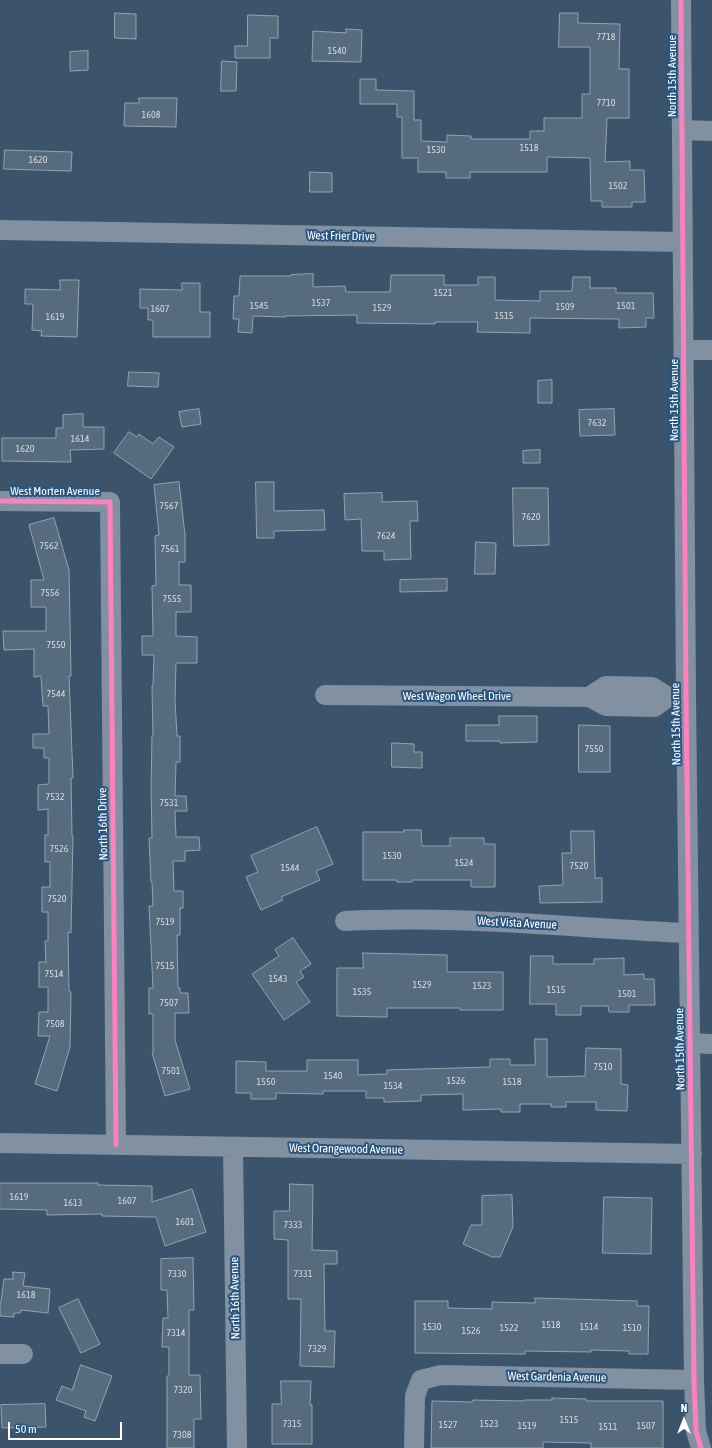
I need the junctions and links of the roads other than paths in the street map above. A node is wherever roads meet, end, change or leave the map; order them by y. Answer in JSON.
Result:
{"nodes":[{"id":1,"x":681,"y":0,"type":"edge"},
{"id":2,"x":682,"y":130,"type":"junction"},
{"id":3,"x":712,"y":131,"type":"edge"},
{"id":4,"x":0,"y":230,"type":"edge"},
{"id":5,"x":682,"y":242,"type":"junction"},
{"id":6,"x":684,"y":350,"type":"junction"},
{"id":7,"x":712,"y":350,"type":"edge"},
{"id":8,"x":0,"y":501,"type":"edge"},
{"id":9,"x":110,"y":502,"type":"joint"},
{"id":10,"x":625,"y":686,"type":"junction"},
{"id":11,"x":324,"y":695,"type":"dead end"},
{"id":12,"x":589,"y":697,"type":"junction"},
{"id":13,"x":677,"y":697,"type":"junction"},
{"id":14,"x":624,"y":706,"type":"junction"},
{"id":15,"x":345,"y":921,"type":"dead end"},
{"id":16,"x":688,"y":933,"type":"junction"},
{"id":17,"x":690,"y":1043,"type":"junction"},
{"id":18,"x":712,"y":1044,"type":"edge"},
{"id":19,"x":0,"y":1143,"type":"edge"},
{"id":20,"x":116,"y":1145,"type":"junction"},
{"id":21,"x":233,"y":1147,"type":"junction"},
{"id":22,"x":692,"y":1154,"type":"junction"},
{"id":23,"x":0,"y":1354,"type":"edge"},
{"id":24,"x":22,"y":1354,"type":"dead end"},
{"id":25,"x":694,"y":1380,"type":"junction"},
{"id":26,"x":697,"y":1442,"type":"edge"},
{"id":27,"x":236,"y":1448,"type":"edge"},
{"id":28,"x":414,"y":1448,"type":"edge"}],
"edges":[{"from":1,"to":2,"type":"street","name":"North 15th Avenue"},
{"from":2,"to":3,"type":"street"},
{"from":2,"to":5,"type":"street","name":"North 15th Avenue"},
{"from":4,"to":5,"type":"street","name":"West Frier Drive"},
{"from":5,"to":6,"type":"street","name":"North 15th Avenue"},
{"from":6,"to":7,"type":"street"},
{"from":6,"to":13,"type":"street","name":"North 15th Avenue"},
{"from":8,"to":9,"type":"street","name":"West Morten Avenue"},
{"from":9,"to":20,"type":"street","name":"North 16th Drive"},
{"from":10,"to":12,"type":"street"},
{"from":10,"to":13,"type":"street"},
{"from":10,"to":14,"type":"street"},
{"from":11,"to":12,"type":"street","name":"West Wagon Wheel Drive"},
{"from":12,"to":14,"type":"street","name":"West Wagon Wheel Drive"},
{"from":13,"to":14,"type":"street","name":"West Wagon Wheel Drive"},
{"from":13,"to":16,"type":"street","name":"North 15th Avenue"},
{"from":15,"to":16,"type":"street","name":"West Vista Avenue"},
{"from":16,"to":17,"type":"street","name":"North 15th Avenue"},
{"from":17,"to":18,"type":"street"},
{"from":17,"to":22,"type":"street","name":"North 15th Avenue"},
{"from":19,"to":20,"type":"street","name":"West Orangewood Avenue"},
{"from":20,"to":21,"type":"street","name":"West Orangewood Avenue"},
{"from":21,"to":22,"type":"street","name":"West Orangewood Avenue"},
{"from":21,"to":27,"type":"street","name":"North 16th Avenue"},
{"from":22,"to":25,"type":"street","name":"North 15th Avenue"},
{"from":23,"to":24,"type":"street"},
{"from":25,"to":26,"type":"street","name":"North 15th Avenue"},
{"from":25,"to":28,"type":"street","name":"West Gardenia Avenue"}]}
